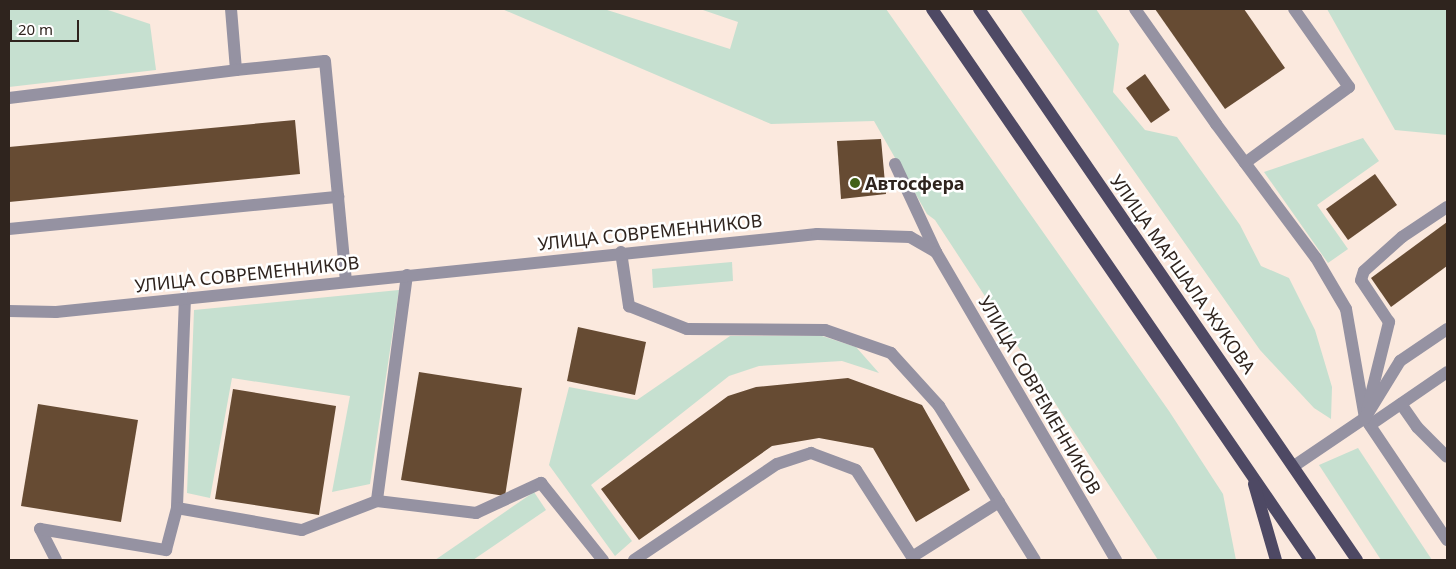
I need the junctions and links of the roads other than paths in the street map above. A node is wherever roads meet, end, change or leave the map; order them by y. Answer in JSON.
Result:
{"nodes":[{"id":1,"x":231,"y":9,"type":"edge"},
{"id":2,"x":932,"y":9,"type":"edge"},
{"id":3,"x":979,"y":9,"type":"edge"},
{"id":4,"x":1135,"y":9,"type":"edge"},
{"id":5,"x":1294,"y":9,"type":"edge"},
{"id":6,"x":236,"y":70,"type":"junction"},
{"id":7,"x":9,"y":98,"type":"edge"},
{"id":8,"x":1246,"y":162,"type":"junction"},
{"id":9,"x":895,"y":164,"type":"dead end"},
{"id":10,"x":338,"y":197,"type":"junction"},
{"id":11,"x":1447,"y":207,"type":"edge"},
{"id":12,"x":9,"y":229,"type":"edge"},
{"id":13,"x":622,"y":252,"type":"junction"},
{"id":14,"x":936,"y":252,"type":"junction"},
{"id":15,"x":407,"y":275,"type":"junction"},
{"id":16,"x":346,"y":282,"type":"junction"},
{"id":17,"x":185,"y":298,"type":"junction"},
{"id":18,"x":9,"y":311,"type":"edge"},
{"id":19,"x":1447,"y":329,"type":"edge"},
{"id":20,"x":1447,"y":372,"type":"edge"},
{"id":21,"x":1401,"y":404,"type":"junction"},
{"id":22,"x":1368,"y":421,"type":"junction"},
{"id":23,"x":1447,"y":457,"type":"edge"},
{"id":24,"x":1294,"y":466,"type":"junction"},
{"id":25,"x":1248,"y":467,"type":"junction"},
{"id":26,"x":376,"y":501,"type":"junction"},
{"id":27,"x":999,"y":502,"type":"junction"},
{"id":28,"x":177,"y":508,"type":"junction"},
{"id":29,"x":1447,"y":540,"type":"edge"},
{"id":30,"x":56,"y":560,"type":"edge"},
{"id":31,"x":603,"y":560,"type":"edge"},
{"id":32,"x":634,"y":560,"type":"edge"},
{"id":33,"x":1035,"y":560,"type":"edge"},
{"id":34,"x":1116,"y":560,"type":"edge"},
{"id":35,"x":1276,"y":560,"type":"edge"},
{"id":36,"x":1310,"y":560,"type":"edge"},
{"id":37,"x":1357,"y":560,"type":"edge"}],
"edges":[{"from":1,"to":6,"type":"street"},
{"from":2,"to":25,"type":"main road"},
{"from":3,"to":24,"type":"main road","name":"УЛИЦА МАРШАЛА ЖУКОВА"},
{"from":4,"to":8,"type":"street"},
{"from":5,"to":8,"type":"street"},
{"from":6,"to":7,"type":"street"},
{"from":6,"to":10,"type":"street"},
{"from":8,"to":22,"type":"street"},
{"from":9,"to":14,"type":"street"},
{"from":10,"to":12,"type":"street"},
{"from":10,"to":16,"type":"street"},
{"from":11,"to":22,"type":"street"},
{"from":13,"to":14,"type":"street","name":"УЛИЦА СОВРЕМЕННИКОВ"},
{"from":13,"to":15,"type":"street","name":"УЛИЦА СОВРЕМЕННИКОВ"},
{"from":13,"to":27,"type":"street"},
{"from":14,"to":34,"type":"street","name":"УЛИЦА СОВРЕМЕННИКОВ"},
{"from":15,"to":16,"type":"street","name":"УЛИЦА СОВРЕМЕННИКОВ"},
{"from":15,"to":26,"type":"street"},
{"from":16,"to":17,"type":"street","name":"УЛИЦА СОВРЕМЕННИКОВ"},
{"from":17,"to":18,"type":"street","name":"УЛИЦА СОВРЕМЕННИКОВ"},
{"from":17,"to":28,"type":"street"},
{"from":19,"to":22,"type":"street"},
{"from":20,"to":21,"type":"street"},
{"from":21,"to":22,"type":"street"},
{"from":21,"to":23,"type":"street"},
{"from":22,"to":24,"type":"street"},
{"from":22,"to":29,"type":"street"},
{"from":24,"to":37,"type":"main road","name":"УЛИЦА МАРШАЛА ЖУКОВА"},
{"from":25,"to":35,"type":"main road"},
{"from":25,"to":36,"type":"main road"},
{"from":26,"to":28,"type":"street"},
{"from":26,"to":31,"type":"street"},
{"from":27,"to":32,"type":"street"},
{"from":27,"to":33,"type":"street"},
{"from":28,"to":30,"type":"street"}]}
